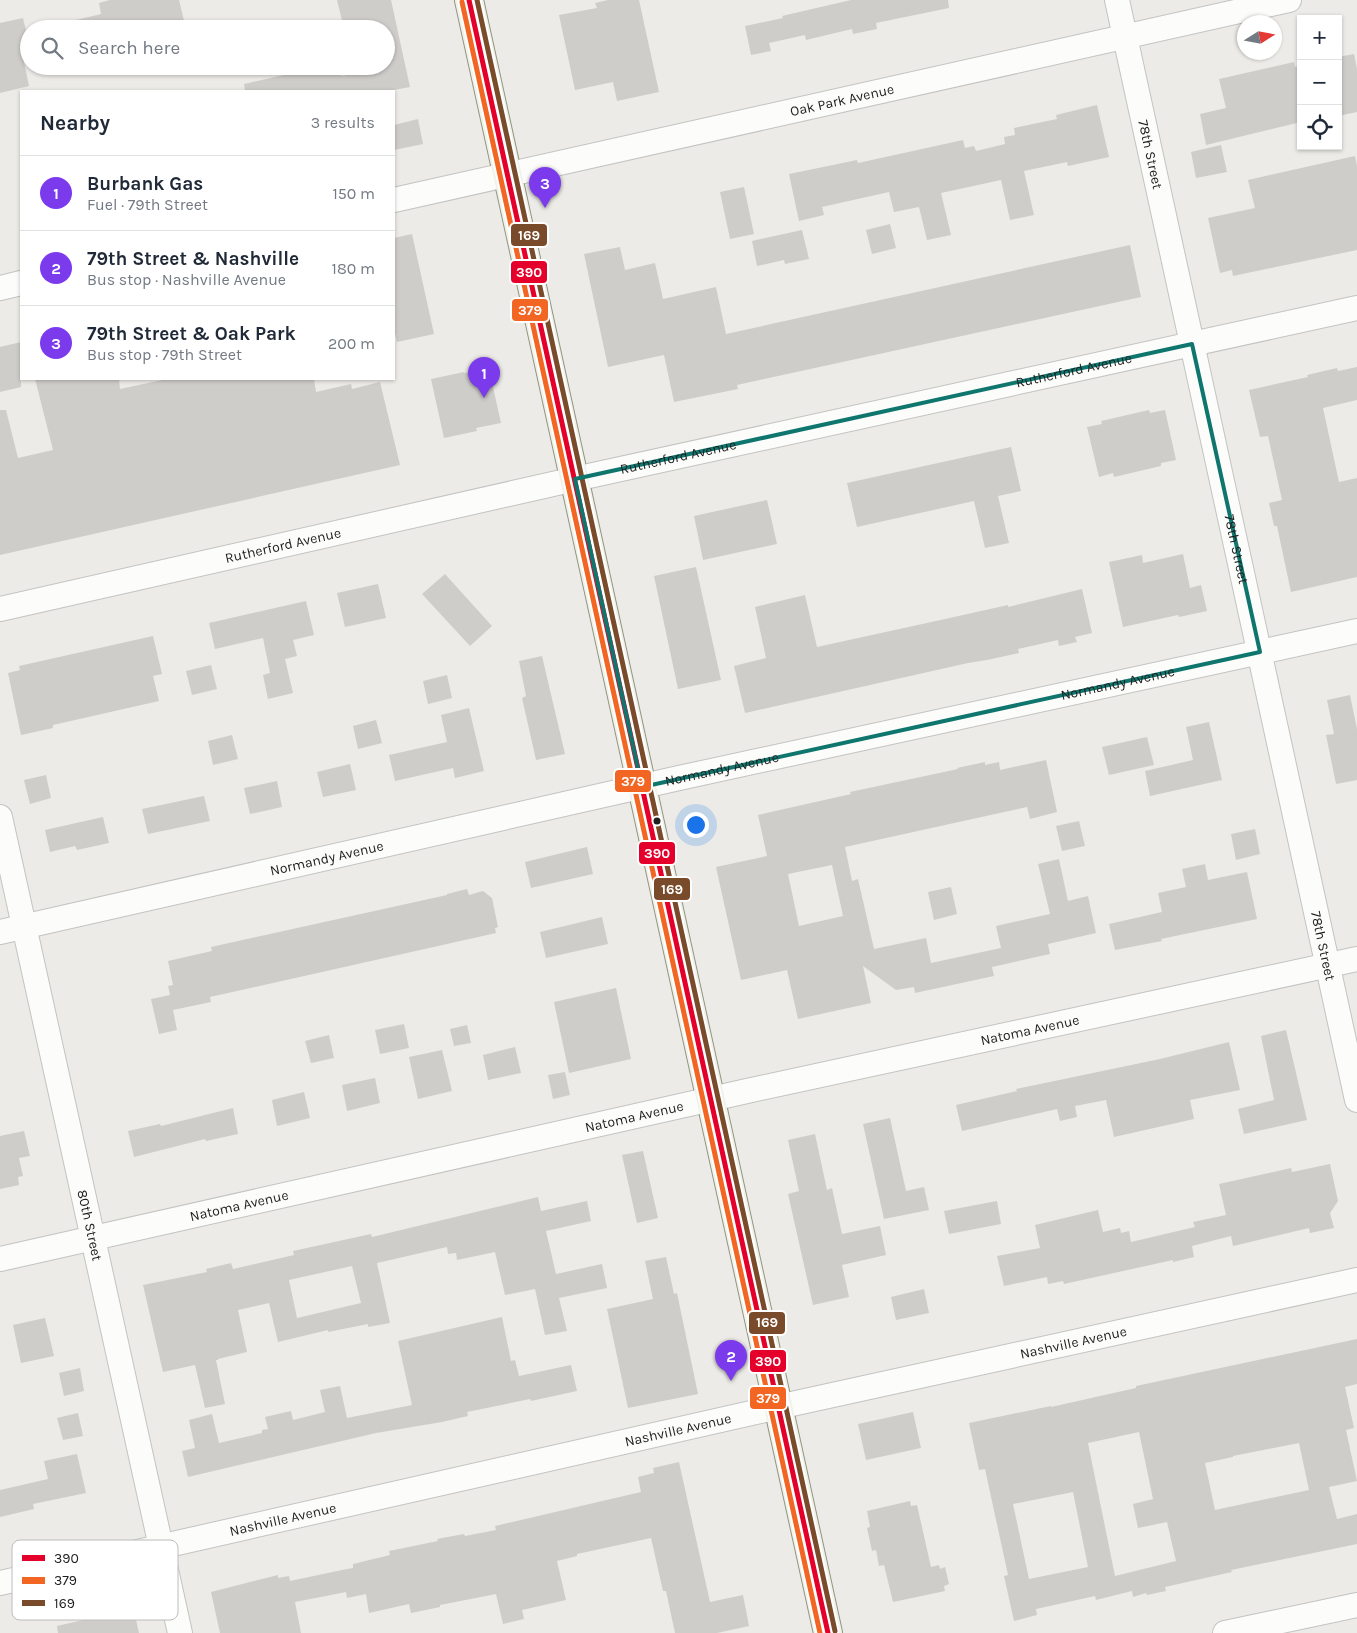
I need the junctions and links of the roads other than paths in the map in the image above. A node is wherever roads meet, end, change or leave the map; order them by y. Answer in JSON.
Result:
{"nodes":[{"id":1,"x":469,"y":0,"type":"edge"},
{"id":2,"x":1117,"y":0,"type":"edge"},
{"id":3,"x":1289,"y":0,"type":"edge"},
{"id":4,"x":1126,"y":36,"type":"junction"},
{"id":5,"x":508,"y":175,"type":"junction"},
{"id":6,"x":395,"y":200,"type":"edge"},
{"id":7,"x":20,"y":284,"type":"edge"},
{"id":8,"x":0,"y":288,"type":"edge"},
{"id":9,"x":1357,"y":308,"type":"edge"},
{"id":10,"x":1192,"y":344,"type":"junction"},
{"id":11,"x":575,"y":479,"type":"junction"},
{"id":12,"x":0,"y":609,"type":"edge"},
{"id":13,"x":1357,"y":631,"type":"edge"},
{"id":14,"x":1260,"y":652,"type":"junction"},
{"id":15,"x":642,"y":787,"type":"junction"},
{"id":16,"x":0,"y":818,"type":"edge"},
{"id":17,"x":24,"y":926,"type":"junction"},
{"id":18,"x":0,"y":932,"type":"edge"},
{"id":19,"x":1357,"y":959,"type":"edge"},
{"id":20,"x":1328,"y":965,"type":"junction"},
{"id":21,"x":711,"y":1099,"type":"junction"},
{"id":22,"x":1357,"y":1100,"type":"edge"},
{"id":23,"x":93,"y":1238,"type":"junction"},
{"id":24,"x":0,"y":1259,"type":"edge"},
{"id":25,"x":1357,"y":1280,"type":"edge"},
{"id":26,"x":778,"y":1407,"type":"junction"},
{"id":27,"x":158,"y":1540,"type":"edge"},
{"id":28,"x":178,"y":1543,"type":"edge"},
{"id":29,"x":1357,"y":1605,"type":"edge"},
{"id":30,"x":177,"y":1620,"type":"edge"},
{"id":31,"x":180,"y":1633,"type":"edge"},
{"id":32,"x":828,"y":1633,"type":"edge"},
{"id":33,"x":1225,"y":1633,"type":"edge"}],
"edges":[{"from":1,"to":5,"type":"main road"},
{"from":2,"to":4,"type":"street","name":"78th Street"},
{"from":3,"to":4,"type":"street","name":"Oak Park Avenue"},
{"from":4,"to":5,"type":"street","name":"Oak Park Avenue"},
{"from":4,"to":10,"type":"street","name":"78th Street"},
{"from":5,"to":6,"type":"street","name":"Oak Park Avenue"},
{"from":5,"to":11,"type":"main road"},
{"from":7,"to":8,"type":"street"},
{"from":9,"to":10,"type":"street","name":"Rutherford Avenue"},
{"from":10,"to":11,"type":"street","name":"Rutherford Avenue"},
{"from":10,"to":14,"type":"street","name":"78th Street"},
{"from":11,"to":12,"type":"street","name":"Rutherford Avenue"},
{"from":11,"to":15,"type":"main road"},
{"from":13,"to":14,"type":"street","name":"Normandy Avenue"},
{"from":14,"to":15,"type":"street","name":"Normandy Avenue"},
{"from":14,"to":20,"type":"street","name":"78th Street"},
{"from":15,"to":17,"type":"street","name":"Normandy Avenue"},
{"from":15,"to":21,"type":"main road"},
{"from":16,"to":17,"type":"street","name":"80th Street"},
{"from":17,"to":18,"type":"street","name":"Normandy Avenue"},
{"from":17,"to":23,"type":"street","name":"80th Street"},
{"from":19,"to":20,"type":"street","name":"Natoma Avenue"},
{"from":20,"to":21,"type":"street","name":"Natoma Avenue"},
{"from":20,"to":22,"type":"street","name":"78th Street"},
{"from":21,"to":23,"type":"street","name":"Natoma Avenue"},
{"from":21,"to":26,"type":"main road"},
{"from":23,"to":24,"type":"street","name":"Natoma Avenue"},
{"from":23,"to":27,"type":"street","name":"80th Street"},
{"from":25,"to":26,"type":"street","name":"Nashville Avenue"},
{"from":26,"to":28,"type":"street","name":"Nashville Avenue"},
{"from":26,"to":32,"type":"main road"},
{"from":29,"to":33,"type":"street"},
{"from":30,"to":31,"type":"street","name":"80th Street"}]}
